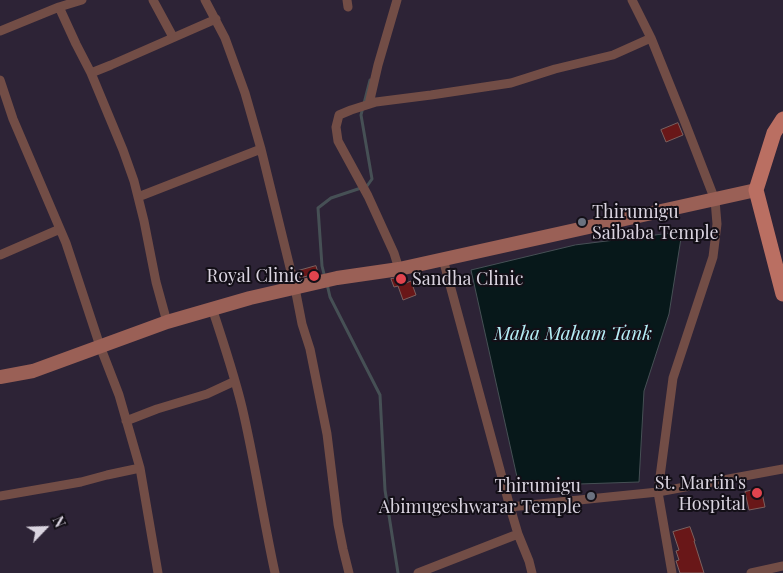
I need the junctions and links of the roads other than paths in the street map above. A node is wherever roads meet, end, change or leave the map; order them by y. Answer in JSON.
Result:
{"nodes":[{"id":1,"x":82,"y":0,"type":"edge"},
{"id":2,"x":153,"y":0,"type":"edge"},
{"id":3,"x":205,"y":0,"type":"edge"},
{"id":4,"x":398,"y":0,"type":"edge"},
{"id":5,"x":632,"y":0,"type":"edge"},
{"id":6,"x":59,"y":7,"type":"junction"},
{"id":7,"x":216,"y":20,"type":"junction"},
{"id":8,"x":0,"y":31,"type":"edge"},
{"id":9,"x":172,"y":37,"type":"junction"},
{"id":10,"x":651,"y":38,"type":"junction"},
{"id":11,"x":91,"y":72,"type":"junction"},
{"id":12,"x":0,"y":80,"type":"edge"},
{"id":13,"x":373,"y":103,"type":"junction"},
{"id":14,"x":783,"y":119,"type":"edge"},
{"id":15,"x":261,"y":149,"type":"junction"},
{"id":16,"x":756,"y":190,"type":"junction"},
{"id":17,"x":138,"y":197,"type":"junction"},
{"id":18,"x":715,"y":200,"type":"junction"},
{"id":19,"x":60,"y":229,"type":"junction"},
{"id":20,"x":0,"y":255,"type":"edge"},
{"id":21,"x":443,"y":259,"type":"junction"},
{"id":22,"x":399,"y":269,"type":"junction"},
{"id":23,"x":295,"y":288,"type":"junction"},
{"id":24,"x":783,"y":294,"type":"edge"},
{"id":25,"x":212,"y":308,"type":"junction"},
{"id":26,"x":167,"y":322,"type":"junction"},
{"id":27,"x":100,"y":346,"type":"junction"},
{"id":28,"x":0,"y":377,"type":"edge"},
{"id":29,"x":235,"y":381,"type":"junction"},
{"id":30,"x":126,"y":421,"type":"junction"},
{"id":31,"x":140,"y":468,"type":"junction"},
{"id":32,"x":783,"y":469,"type":"edge"},
{"id":33,"x":658,"y":492,"type":"junction"},
{"id":34,"x":0,"y":496,"type":"edge"},
{"id":35,"x":510,"y":508,"type":"junction"},
{"id":36,"x":518,"y":534,"type":"junction"},
{"id":37,"x":783,"y":566,"type":"edge"},
{"id":38,"x":158,"y":573,"type":"edge"},
{"id":39,"x":275,"y":573,"type":"edge"},
{"id":40,"x":349,"y":573,"type":"edge"},
{"id":41,"x":418,"y":573,"type":"edge"},
{"id":42,"x":532,"y":573,"type":"edge"},
{"id":43,"x":672,"y":573,"type":"edge"},
{"id":44,"x":751,"y":573,"type":"edge"}],
"edges":[{"from":1,"to":6,"type":"street"},
{"from":2,"to":9,"type":"street"},
{"from":3,"to":7,"type":"street"},
{"from":4,"to":13,"type":"street"},
{"from":5,"to":10,"type":"street"},
{"from":6,"to":8,"type":"street"},
{"from":6,"to":11,"type":"street"},
{"from":7,"to":9,"type":"street"},
{"from":7,"to":15,"type":"street"},
{"from":9,"to":11,"type":"street"},
{"from":10,"to":13,"type":"street"},
{"from":10,"to":18,"type":"street"},
{"from":11,"to":17,"type":"street"},
{"from":12,"to":19,"type":"street"},
{"from":13,"to":22,"type":"street"},
{"from":14,"to":16,"type":"main road"},
{"from":15,"to":17,"type":"street"},
{"from":15,"to":23,"type":"street"},
{"from":16,"to":18,"type":"street"},
{"from":16,"to":24,"type":"main road"},
{"from":17,"to":26,"type":"street"},
{"from":18,"to":21,"type":"street"},
{"from":18,"to":33,"type":"street"},
{"from":19,"to":20,"type":"street"},
{"from":19,"to":27,"type":"street"},
{"from":21,"to":22,"type":"street"},
{"from":21,"to":35,"type":"street"},
{"from":22,"to":23,"type":"street"},
{"from":23,"to":25,"type":"street"},
{"from":23,"to":40,"type":"street"},
{"from":25,"to":26,"type":"street"},
{"from":25,"to":29,"type":"street"},
{"from":26,"to":27,"type":"street"},
{"from":27,"to":28,"type":"street"},
{"from":27,"to":30,"type":"street"},
{"from":29,"to":30,"type":"street"},
{"from":29,"to":39,"type":"street"},
{"from":30,"to":31,"type":"street"},
{"from":31,"to":34,"type":"street"},
{"from":31,"to":38,"type":"street"},
{"from":32,"to":33,"type":"street"},
{"from":33,"to":35,"type":"street"},
{"from":33,"to":43,"type":"street"},
{"from":35,"to":36,"type":"street"},
{"from":36,"to":41,"type":"street"},
{"from":36,"to":42,"type":"street"},
{"from":37,"to":44,"type":"street"}]}
